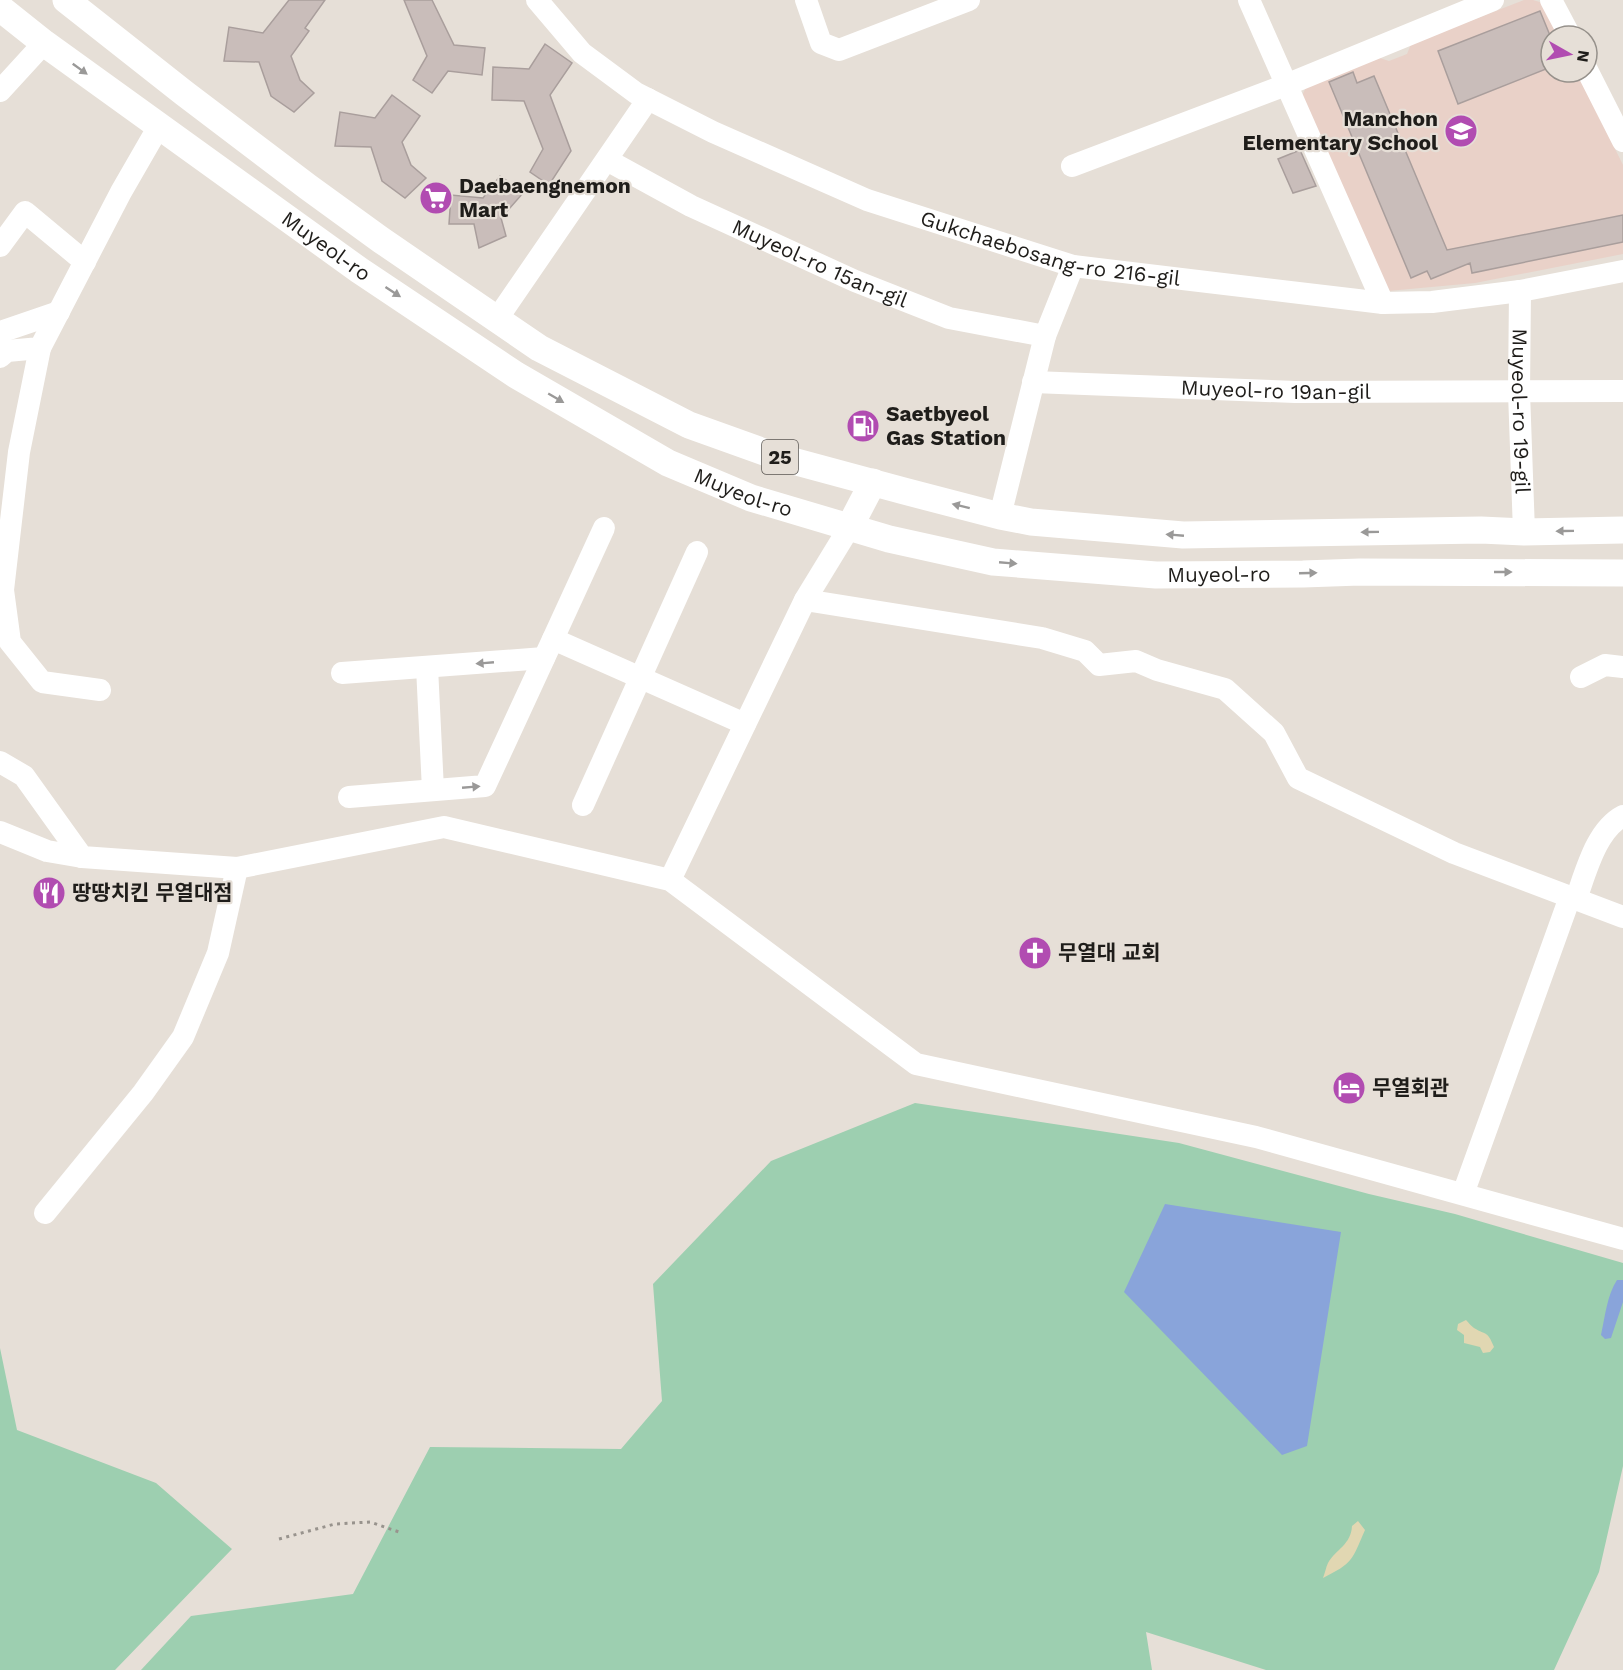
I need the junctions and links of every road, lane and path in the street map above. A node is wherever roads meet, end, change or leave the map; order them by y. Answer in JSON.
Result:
{"nodes":[{"id":1,"x":66,"y":0,"type":"edge"},
{"id":2,"x":537,"y":0,"type":"edge"},
{"id":3,"x":806,"y":0,"type":"edge"},
{"id":4,"x":969,"y":0,"type":"edge"},
{"id":5,"x":1249,"y":0,"type":"edge"},
{"id":6,"x":1493,"y":0,"type":"edge"},
{"id":7,"x":1551,"y":0,"type":"edge"},
{"id":8,"x":0,"y":8,"type":"edge"},
{"id":9,"x":1564,"y":24,"type":"edge"},
{"id":10,"x":44,"y":43,"type":"junction"},
{"id":11,"x":1594,"y":84,"type":"edge"},
{"id":12,"x":1286,"y":85,"type":"junction"},
{"id":13,"x":0,"y":91,"type":"edge"},
{"id":14,"x":648,"y":99,"type":"junction"},
{"id":15,"x":159,"y":126,"type":"junction"},
{"id":16,"x":1623,"y":141,"type":"edge"},
{"id":17,"x":607,"y":160,"type":"junction"},
{"id":18,"x":1072,"y":166,"type":"dead end"},
{"id":19,"x":322,"y":197,"type":"junction"},
{"id":20,"x":260,"y":199,"type":"junction"},
{"id":21,"x":0,"y":246,"type":"edge"},
{"id":22,"x":85,"y":262,"type":"junction"},
{"id":23,"x":1073,"y":266,"type":"junction"},
{"id":24,"x":1623,"y":271,"type":"edge"},
{"id":25,"x":1520,"y":291,"type":"junction"},
{"id":26,"x":1383,"y":303,"type":"junction"},
{"id":27,"x":59,"y":312,"type":"junction"},
{"id":28,"x":497,"y":319,"type":"junction"},
{"id":29,"x":0,"y":332,"type":"edge"},
{"id":30,"x":1045,"y":336,"type":"junction"},
{"id":31,"x":40,"y":348,"type":"junction"},
{"id":32,"x":0,"y":357,"type":"edge"},
{"id":33,"x":1033,"y":382,"type":"junction"},
{"id":34,"x":1623,"y":391,"type":"edge"},
{"id":35,"x":1519,"y":392,"type":"junction"},
{"id":36,"x":873,"y":482,"type":"junction"},
{"id":37,"x":1000,"y":516,"type":"junction"},
{"id":38,"x":604,"y":528,"type":"dead end"},
{"id":39,"x":849,"y":528,"type":"junction"},
{"id":40,"x":1623,"y":530,"type":"edge"},
{"id":41,"x":1524,"y":532,"type":"junction"},
{"id":42,"x":697,"y":552,"type":"dead end"},
{"id":43,"x":1623,"y":573,"type":"edge"},
{"id":44,"x":1,"y":595,"type":"edge"},
{"id":45,"x":805,"y":600,"type":"junction"},
{"id":46,"x":548,"y":649,"type":"junction"},
{"id":47,"x":427,"y":667,"type":"junction"},
{"id":48,"x":1623,"y":667,"type":"edge"},
{"id":49,"x":342,"y":673,"type":"dead end"},
{"id":50,"x":1581,"y":677,"type":"dead end"},
{"id":51,"x":641,"y":678,"type":"junction"},
{"id":52,"x":100,"y":690,"type":"dead end"},
{"id":53,"x":745,"y":724,"type":"junction"},
{"id":54,"x":0,"y":762,"type":"edge"},
{"id":55,"x":433,"y":790,"type":"junction"},
{"id":56,"x":350,"y":797,"type":"dead end"},
{"id":57,"x":583,"y":805,"type":"dead end"},
{"id":58,"x":1623,"y":816,"type":"edge"},
{"id":59,"x":0,"y":832,"type":"edge"},
{"id":60,"x":82,"y":856,"type":"junction"},
{"id":61,"x":237,"y":868,"type":"junction"},
{"id":62,"x":670,"y":880,"type":"junction"},
{"id":63,"x":1573,"y":898,"type":"junction"},
{"id":64,"x":1623,"y":917,"type":"edge"},
{"id":65,"x":1463,"y":1194,"type":"junction"},
{"id":66,"x":45,"y":1213,"type":"dead end"},
{"id":67,"x":1623,"y":1239,"type":"edge"},
{"id":68,"x":399,"y":1532,"type":"dead end"},
{"id":69,"x":279,"y":1539,"type":"dead end"}],
"edges":[{"from":1,"to":19,"type":"main road","name":"Muyeol-ro","number":"25"},
{"from":2,"to":14,"type":"street","name":"Gukchaebosang-ro 216-gil"},
{"from":3,"to":4,"type":"street"},
{"from":5,"to":12,"type":"street"},
{"from":6,"to":12,"type":"street"},
{"from":7,"to":9,"type":"street"},
{"from":8,"to":10,"type":"main road","name":"Muyeol-ro"},
{"from":10,"to":13,"type":"street"},
{"from":10,"to":15,"type":"main road","name":"Muyeol-ro","one_way":true},
{"from":11,"to":16,"type":"street"},
{"from":12,"to":18,"type":"street"},
{"from":12,"to":26,"type":"street"},
{"from":14,"to":17,"type":"street"},
{"from":14,"to":23,"type":"street","name":"Gukchaebosang-ro 216-gil"},
{"from":15,"to":20,"type":"main road","name":"Muyeol-ro"},
{"from":15,"to":22,"type":"street"},
{"from":17,"to":28,"type":"street"},
{"from":17,"to":30,"type":"street","name":"Muyeol-ro 15an-gil"},
{"from":19,"to":20,"type":"main road"},
{"from":19,"to":28,"type":"main road","name":"Muyeol-ro","number":"25"},
{"from":20,"to":39,"type":"main road","name":"Muyeol-ro","one_way":true},
{"from":21,"to":22,"type":"street"},
{"from":22,"to":27,"type":"street"},
{"from":23,"to":26,"type":"street","name":"Gukchaebosang-ro 216-gil"},
{"from":23,"to":30,"type":"street"},
{"from":24,"to":25,"type":"street","name":"Gukchaebosang-ro 216-gil"},
{"from":25,"to":26,"type":"street","name":"Gukchaebosang-ro 216-gil"},
{"from":25,"to":35,"type":"street","name":"Muyeol-ro 19-gil"},
{"from":27,"to":29,"type":"street"},
{"from":27,"to":31,"type":"street"},
{"from":28,"to":36,"type":"main road","name":"Muyeol-ro","number":"25"},
{"from":30,"to":33,"type":"street"},
{"from":31,"to":32,"type":"street"},
{"from":31,"to":44,"type":"street"},
{"from":33,"to":35,"type":"street","name":"Muyeol-ro 19an-gil"},
{"from":33,"to":37,"type":"street"},
{"from":34,"to":35,"type":"street","name":"Muyeol-ro 19an-gil"},
{"from":35,"to":41,"type":"street","name":"Muyeol-ro 19-gil"},
{"from":37,"to":36,"type":"main road","name":"Muyeol-ro","number":"25","one_way":true},
{"from":36,"to":39,"type":"main road"},
{"from":41,"to":37,"type":"main road","name":"Muyeol-ro","number":"25","one_way":true},
{"from":38,"to":46,"type":"street"},
{"from":39,"to":43,"type":"main road","name":"Muyeol-ro","one_way":true},
{"from":39,"to":45,"type":"street"},
{"from":40,"to":41,"type":"main road","name":"Muyeol-ro","number":"25","one_way":true},
{"from":42,"to":51,"type":"street"},
{"from":44,"to":52,"type":"street"},
{"from":45,"to":53,"type":"street"},
{"from":45,"to":63,"type":"street"},
{"from":46,"to":47,"type":"street","one_way":true},
{"from":46,"to":51,"type":"street"},
{"from":55,"to":46,"type":"street","one_way":true},
{"from":47,"to":49,"type":"street"},
{"from":47,"to":55,"type":"street"},
{"from":48,"to":50,"type":"street"},
{"from":51,"to":53,"type":"street"},
{"from":51,"to":57,"type":"street"},
{"from":53,"to":62,"type":"street"},
{"from":54,"to":60,"type":"street"},
{"from":55,"to":56,"type":"street"},
{"from":58,"to":63,"type":"street"},
{"from":59,"to":60,"type":"street"},
{"from":60,"to":61,"type":"street"},
{"from":61,"to":62,"type":"street"},
{"from":61,"to":66,"type":"street"},
{"from":62,"to":65,"type":"street"},
{"from":63,"to":64,"type":"street"},
{"from":63,"to":65,"type":"street"},
{"from":65,"to":67,"type":"street"},
{"from":68,"to":69,"type":"path"}]}
